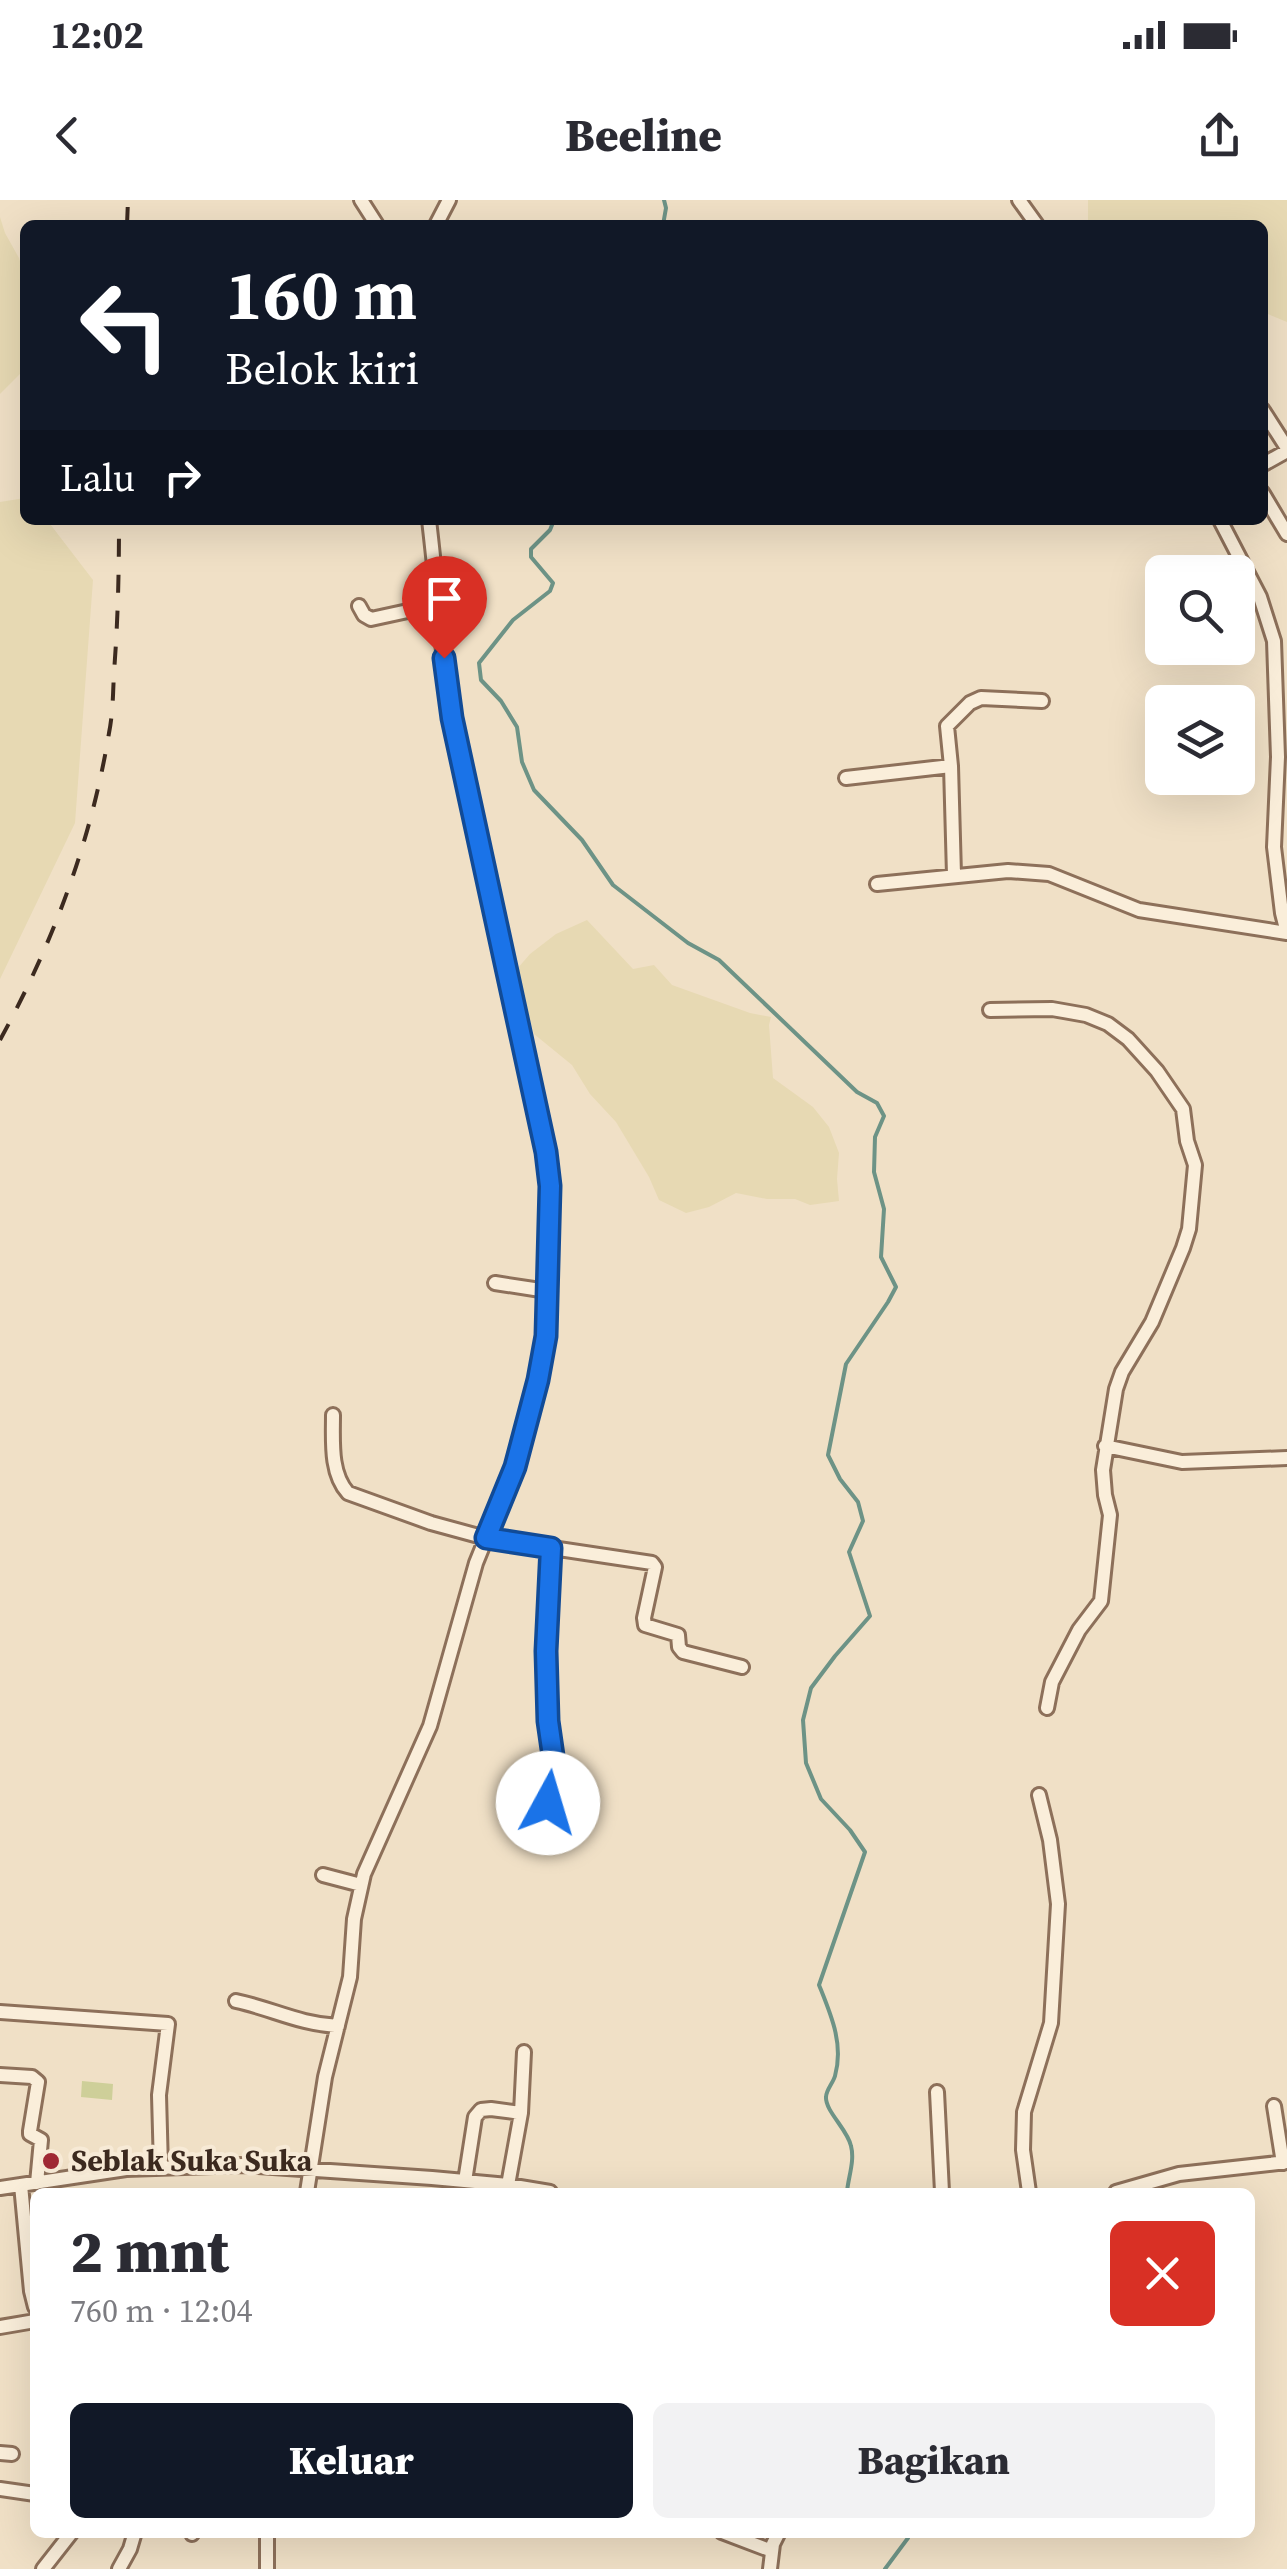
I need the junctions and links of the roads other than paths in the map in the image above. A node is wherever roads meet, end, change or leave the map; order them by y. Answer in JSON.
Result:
{"nodes":[{"id":1,"x":1268,"y":418,"type":"edge"},
{"id":2,"x":1287,"y":450,"type":"edge"},
{"id":3,"x":1282,"y":513,"type":"edge"},
{"id":4,"x":430,"y":525,"type":"edge"},
{"id":5,"x":1223,"y":525,"type":"edge"},
{"id":6,"x":1287,"y":534,"type":"edge"},
{"id":7,"x":440,"y":604,"type":"junction"},
{"id":8,"x":359,"y":606,"type":"dead end"},
{"id":9,"x":1042,"y":701,"type":"dead end"},
{"id":10,"x":951,"y":766,"type":"junction"},
{"id":11,"x":846,"y":778,"type":"dead end"},
{"id":12,"x":1282,"y":804,"type":"edge"},
{"id":13,"x":1281,"y":840,"type":"edge"},
{"id":14,"x":954,"y":875,"type":"junction"},
{"id":15,"x":877,"y":884,"type":"dead end"},
{"id":16,"x":1287,"y":933,"type":"edge"},
{"id":17,"x":990,"y":1010,"type":"dead end"},
{"id":18,"x":494,"y":1282,"type":"dead end"},
{"id":19,"x":547,"y":1291,"type":"junction"},
{"id":20,"x":333,"y":1415,"type":"dead end"},
{"id":21,"x":1105,"y":1446,"type":"junction"},
{"id":22,"x":1287,"y":1458,"type":"edge"},
{"id":23,"x":486,"y":1538,"type":"junction"},
{"id":24,"x":551,"y":1548,"type":"junction"},
{"id":25,"x":742,"y":1667,"type":"dead end"},
{"id":26,"x":1047,"y":1708,"type":"dead end"},
{"id":27,"x":1039,"y":1795,"type":"dead end"},
{"id":28,"x":548,"y":1803,"type":"dead end"},
{"id":29,"x":322,"y":1875,"type":"dead end"},
{"id":30,"x":362,"y":1885,"type":"junction"},
{"id":31,"x":236,"y":2001,"type":"dead end"},
{"id":32,"x":0,"y":2012,"type":"edge"},
{"id":33,"x":338,"y":2026,"type":"junction"},
{"id":34,"x":524,"y":2052,"type":"dead end"},
{"id":35,"x":0,"y":2074,"type":"edge"},
{"id":36,"x":937,"y":2092,"type":"dead end"},
{"id":37,"x":1274,"y":2106,"type":"dead end"},
{"id":38,"x":521,"y":2113,"type":"junction"},
{"id":39,"x":1285,"y":2162,"type":"edge"},
{"id":40,"x":161,"y":2168,"type":"junction"},
{"id":41,"x":311,"y":2169,"type":"junction"},
{"id":42,"x":465,"y":2181,"type":"junction"},
{"id":43,"x":37,"y":2182,"type":"junction"},
{"id":44,"x":21,"y":2185,"type":"junction"},
{"id":45,"x":432,"y":2185,"type":"edge"},
{"id":46,"x":508,"y":2185,"type":"junction"},
{"id":47,"x":0,"y":2188,"type":"edge"},
{"id":48,"x":309,"y":2188,"type":"edge"},
{"id":49,"x":520,"y":2188,"type":"edge"},
{"id":50,"x":942,"y":2188,"type":"edge"},
{"id":51,"x":1028,"y":2188,"type":"edge"},
{"id":52,"x":1130,"y":2188,"type":"edge"},
{"id":53,"x":30,"y":2279,"type":"edge"},
{"id":54,"x":30,"y":2323,"type":"edge"},
{"id":55,"x":0,"y":2326,"type":"edge"},
{"id":56,"x":0,"y":2488,"type":"edge"},
{"id":57,"x":30,"y":2493,"type":"edge"},
{"id":58,"x":67,"y":2538,"type":"edge"},
{"id":59,"x":133,"y":2538,"type":"edge"},
{"id":60,"x":267,"y":2538,"type":"edge"},
{"id":61,"x":739,"y":2538,"type":"edge"},
{"id":62,"x":777,"y":2538,"type":"edge"},
{"id":63,"x":772,"y":2550,"type":"junction"},
{"id":64,"x":43,"y":2569,"type":"edge"},
{"id":65,"x":119,"y":2569,"type":"edge"},
{"id":66,"x":267,"y":2569,"type":"edge"},
{"id":67,"x":770,"y":2569,"type":"edge"}],
"edges":[{"from":1,"to":2,"type":"street"},
{"from":3,"to":6,"type":"street"},
{"from":4,"to":7,"type":"street"},
{"from":5,"to":12,"type":"street"},
{"from":7,"to":8,"type":"street"},
{"from":7,"to":19,"type":"street"},
{"from":9,"to":10,"type":"street"},
{"from":10,"to":11,"type":"street"},
{"from":10,"to":14,"type":"street"},
{"from":12,"to":13,"type":"street"},
{"from":13,"to":16,"type":"street"},
{"from":14,"to":15,"type":"street"},
{"from":14,"to":16,"type":"street"},
{"from":17,"to":21,"type":"street"},
{"from":18,"to":19,"type":"street"},
{"from":19,"to":23,"type":"street"},
{"from":20,"to":23,"type":"street"},
{"from":21,"to":22,"type":"street"},
{"from":21,"to":26,"type":"street"},
{"from":23,"to":24,"type":"street"},
{"from":23,"to":30,"type":"street"},
{"from":24,"to":25,"type":"street"},
{"from":24,"to":28,"type":"street"},
{"from":27,"to":51,"type":"street"},
{"from":29,"to":30,"type":"street"},
{"from":30,"to":33,"type":"street"},
{"from":31,"to":33,"type":"street"},
{"from":32,"to":40,"type":"street"},
{"from":33,"to":41,"type":"street"},
{"from":34,"to":38,"type":"street"},
{"from":35,"to":43,"type":"street"},
{"from":36,"to":50,"type":"street"},
{"from":37,"to":39,"type":"street"},
{"from":38,"to":42,"type":"street"},
{"from":38,"to":46,"type":"street"},
{"from":39,"to":52,"type":"street"},
{"from":40,"to":41,"type":"street"},
{"from":40,"to":43,"type":"street"},
{"from":41,"to":45,"type":"street"},
{"from":41,"to":48,"type":"street"},
{"from":42,"to":45,"type":"street"},
{"from":42,"to":46,"type":"street"},
{"from":43,"to":44,"type":"street"},
{"from":44,"to":47,"type":"street"},
{"from":44,"to":53,"type":"street"},
{"from":46,"to":49,"type":"street"},
{"from":54,"to":55,"type":"street"},
{"from":56,"to":57,"type":"street"},
{"from":58,"to":64,"type":"street"},
{"from":59,"to":65,"type":"street"},
{"from":60,"to":66,"type":"street"},
{"from":61,"to":63,"type":"street"},
{"from":62,"to":63,"type":"street"},
{"from":63,"to":67,"type":"street"}]}
